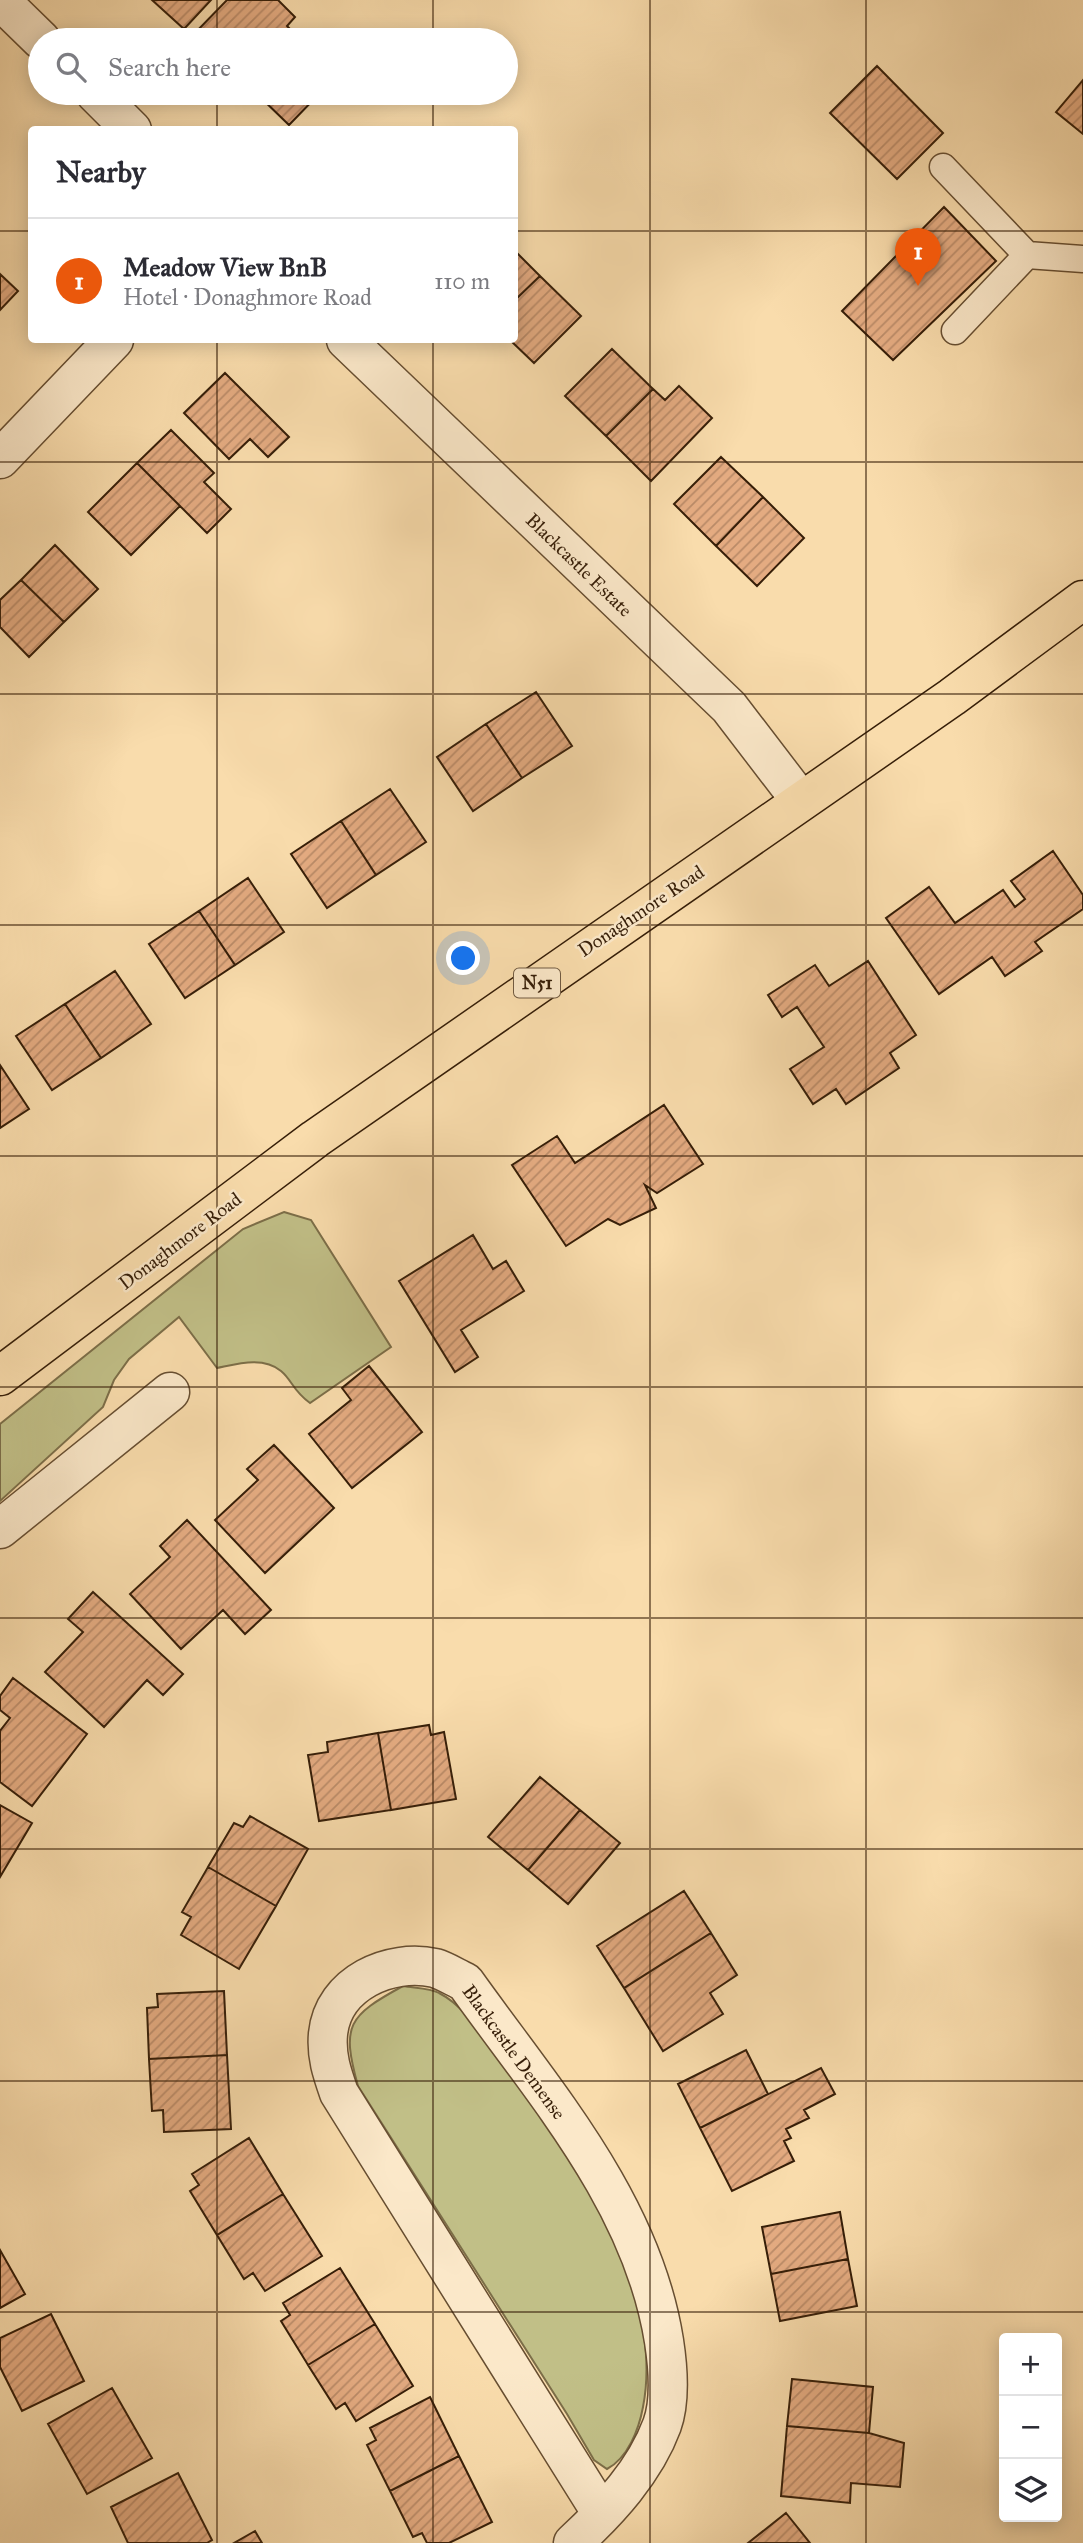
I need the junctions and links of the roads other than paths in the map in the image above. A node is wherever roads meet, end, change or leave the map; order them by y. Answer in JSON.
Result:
{"nodes":[{"id":1,"x":0,"y":0,"type":"edge"},
{"id":2,"x":29,"y":28,"type":"edge"},
{"id":3,"x":107,"y":105,"type":"edge"},
{"id":4,"x":128,"y":126,"type":"edge"},
{"id":5,"x":943,"y":167,"type":"dead end"},
{"id":6,"x":1027,"y":255,"type":"junction"},
{"id":7,"x":1083,"y":259,"type":"edge"},
{"id":8,"x":955,"y":331,"type":"dead end"},
{"id":9,"x":111,"y":343,"type":"edge"},
{"id":10,"x":349,"y":343,"type":"edge"},
{"id":11,"x":0,"y":459,"type":"edge"},
{"id":12,"x":1083,"y":600,"type":"edge"},
{"id":13,"x":801,"y":801,"type":"junction"},
{"id":14,"x":0,"y":1376,"type":"edge"},
{"id":15,"x":170,"y":1392,"type":"dead end"},
{"id":16,"x":0,"y":1529,"type":"edge"},
{"id":17,"x":602,"y":2514,"type":"junction"},
{"id":18,"x":573,"y":2543,"type":"edge"}],
"edges":[{"from":1,"to":2,"type":"street"},
{"from":3,"to":4,"type":"street"},
{"from":5,"to":6,"type":"lane"},
{"from":6,"to":7,"type":"lane"},
{"from":6,"to":8,"type":"lane"},
{"from":9,"to":11,"type":"street"},
{"from":10,"to":13,"type":"street","name":"Blackcastle Estate"},
{"from":12,"to":13,"type":"main road","name":"Donaghmore Road","number":"N51"},
{"from":13,"to":14,"type":"main road","name":"Donaghmore Road","number":"N51"},
{"from":15,"to":16,"type":"street"},
{"from":17,"to":17,"type":"street","name":"Blackcastle Demense"},
{"from":17,"to":18,"type":"street","name":"Blackcastle Demense"}]}
